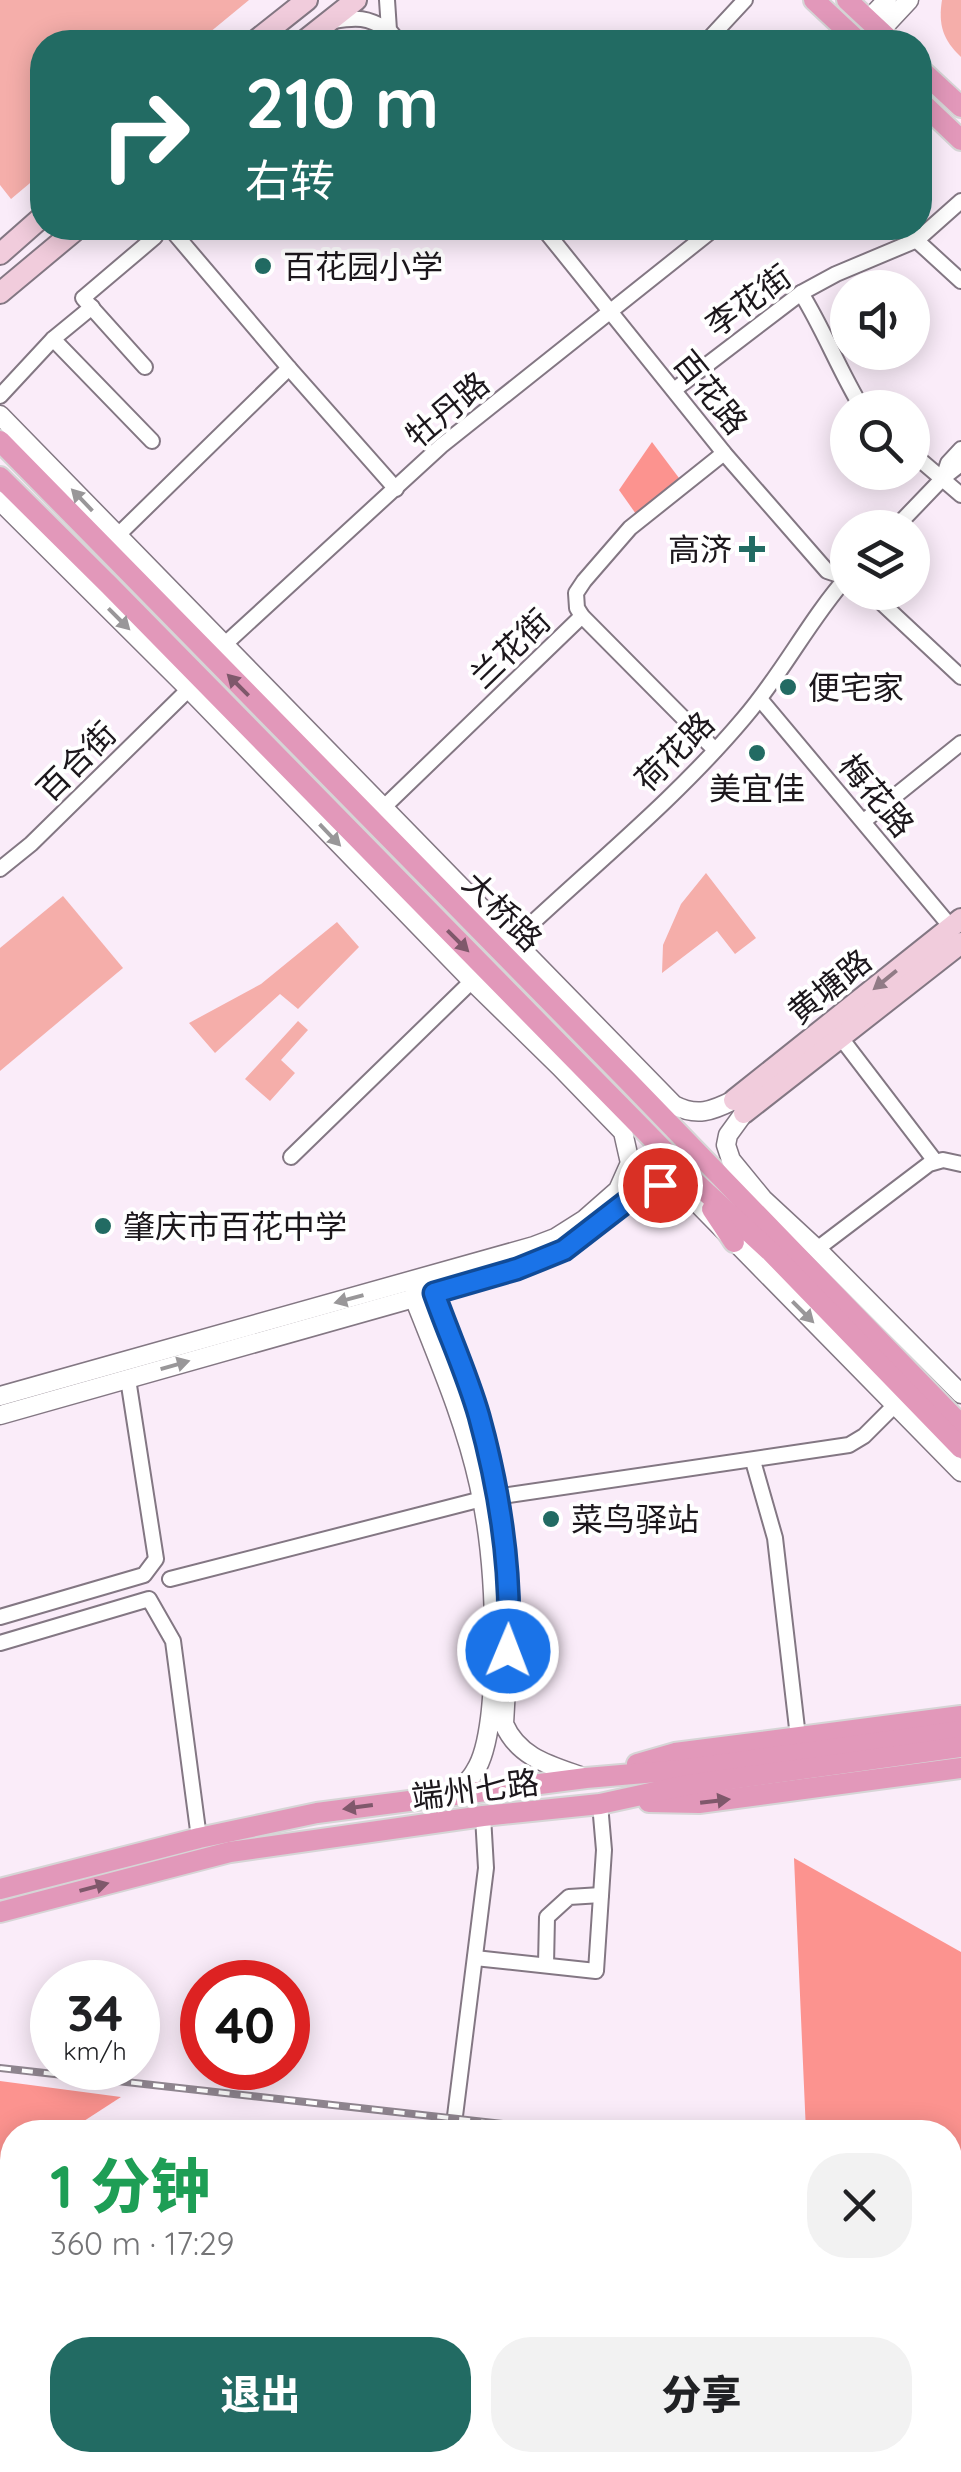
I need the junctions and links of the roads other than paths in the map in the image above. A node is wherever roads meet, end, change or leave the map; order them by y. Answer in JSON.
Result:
{"nodes":[{"id":1,"x":307,"y":0,"type":"edge"},
{"id":2,"x":356,"y":0,"type":"edge"},
{"id":3,"x":387,"y":0,"type":"edge"},
{"id":4,"x":746,"y":0,"type":"edge"},
{"id":5,"x":814,"y":0,"type":"edge"},
{"id":6,"x":847,"y":0,"type":"edge"},
{"id":7,"x":886,"y":0,"type":"edge"},
{"id":8,"x":909,"y":0,"type":"edge"},
{"id":9,"x":329,"y":21,"type":"junction"},
{"id":10,"x":269,"y":30,"type":"edge"},
{"id":11,"x":318,"y":30,"type":"edge"},
{"id":12,"x":389,"y":30,"type":"joint"},
{"id":13,"x":717,"y":30,"type":"edge"},
{"id":14,"x":846,"y":30,"type":"edge"},
{"id":15,"x":879,"y":30,"type":"edge"},
{"id":16,"x":880,"y":30,"type":"edge"},
{"id":17,"x":881,"y":30,"type":"edge"},
{"id":18,"x":932,"y":79,"type":"edge"},
{"id":19,"x":961,"y":107,"type":"edge"},
{"id":20,"x":932,"y":112,"type":"edge"},
{"id":21,"x":961,"y":140,"type":"edge"},
{"id":22,"x":961,"y":200,"type":"edge"},
{"id":23,"x":932,"y":226,"type":"edge"},
{"id":24,"x":30,"y":228,"type":"edge"},
{"id":25,"x":64,"y":240,"type":"edge"},
{"id":26,"x":151,"y":240,"type":"edge"},
{"id":27,"x":180,"y":240,"type":"edge"},
{"id":28,"x":553,"y":240,"type":"edge"},
{"id":29,"x":700,"y":240,"type":"edge"},
{"id":30,"x":916,"y":240,"type":"joint"},
{"id":31,"x":0,"y":254,"type":"edge"},
{"id":32,"x":0,"y":264,"type":"edge"},
{"id":33,"x":961,"y":281,"type":"edge"},
{"id":34,"x":5,"y":291,"type":"edge"},
{"id":35,"x":801,"y":292,"type":"junction"},
{"id":36,"x":92,"y":307,"type":"junction"},
{"id":37,"x":611,"y":312,"type":"junction"},
{"id":38,"x":53,"y":339,"type":"junction"},
{"id":39,"x":145,"y":367,"type":"dead end"},
{"id":40,"x":289,"y":368,"type":"junction"},
{"id":41,"x":674,"y":390,"type":"junction"},
{"id":42,"x":851,"y":390,"type":"edge"},
{"id":43,"x":0,"y":396,"type":"edge"},
{"id":44,"x":0,"y":415,"type":"edge"},
{"id":45,"x":152,"y":441,"type":"dead end"},
{"id":46,"x":961,"y":449,"type":"edge"},
{"id":47,"x":724,"y":453,"type":"junction"},
{"id":48,"x":4,"y":461,"type":"edge"},
{"id":49,"x":961,"y":464,"type":"edge"},
{"id":50,"x":930,"y":468,"type":"edge"},
{"id":51,"x":943,"y":478,"type":"junction"},
{"id":52,"x":396,"y":489,"type":"junction"},
{"id":53,"x":961,"y":495,"type":"edge"},
{"id":54,"x":0,"y":501,"type":"edge"},
{"id":55,"x":912,"y":510,"type":"edge"},
{"id":56,"x":34,"y":535,"type":"junction"},
{"id":57,"x":117,"y":536,"type":"junction"},
{"id":58,"x":830,"y":572,"type":"edge"},
{"id":59,"x":132,"y":578,"type":"junction"},
{"id":60,"x":109,"y":585,"type":"junction"},
{"id":61,"x":830,"y":597,"type":"edge"},
{"id":62,"x":891,"y":610,"type":"edge"},
{"id":63,"x":582,"y":616,"type":"junction"},
{"id":64,"x":200,"y":620,"type":"junction"},
{"id":65,"x":224,"y":645,"type":"junction"},
{"id":66,"x":959,"y":670,"type":"edge"},
{"id":67,"x":189,"y":689,"type":"junction"},
{"id":68,"x":218,"y":697,"type":"junction"},
{"id":69,"x":760,"y":699,"type":"junction"},
{"id":70,"x":961,"y":743,"type":"edge"},
{"id":71,"x":716,"y":750,"type":"junction"},
{"id":72,"x":262,"y":765,"type":"junction"},
{"id":73,"x":383,"y":808,"type":"junction"},
{"id":74,"x":864,"y":821,"type":"junction"},
{"id":75,"x":442,"y":868,"type":"junction"},
{"id":76,"x":0,"y":869,"type":"edge"},
{"id":77,"x":478,"y":928,"type":"junction"},
{"id":78,"x":958,"y":930,"type":"edge"},
{"id":79,"x":512,"y":941,"type":"junction"},
{"id":80,"x":472,"y":981,"type":"junction"},
{"id":81,"x":841,"y":1038,"type":"junction"},
{"id":82,"x":560,"y":1066,"type":"junction"},
{"id":83,"x":628,"y":1080,"type":"junction"},
{"id":84,"x":660,"y":1092,"type":"junction"},
{"id":85,"x":739,"y":1106,"type":"junction"},
{"id":86,"x":629,"y":1115,"type":"junction"},
{"id":87,"x":291,"y":1157,"type":"dead end"},
{"id":88,"x":934,"y":1161,"type":"junction"},
{"id":89,"x":961,"y":1164,"type":"edge"},
{"id":90,"x":702,"y":1175,"type":"junction"},
{"id":91,"x":762,"y":1199,"type":"junction"},
{"id":92,"x":734,"y":1242,"type":"junction"},
{"id":93,"x":816,"y":1249,"type":"junction"},
{"id":94,"x":779,"y":1250,"type":"junction"},
{"id":95,"x":422,"y":1290,"type":"junction"},
{"id":96,"x":128,"y":1379,"type":"junction"},
{"id":97,"x":961,"y":1394,"type":"edge"},
{"id":98,"x":5,"y":1399,"type":"edge"},
{"id":99,"x":895,"y":1406,"type":"junction"},
{"id":100,"x":961,"y":1424,"type":"edge"},
{"id":101,"x":961,"y":1448,"type":"edge"},
{"id":102,"x":753,"y":1461,"type":"junction"},
{"id":103,"x":961,"y":1472,"type":"edge"},
{"id":104,"x":489,"y":1498,"type":"junction"},
{"id":105,"x":170,"y":1579,"type":"dead end"},
{"id":106,"x":0,"y":1617,"type":"edge"},
{"id":107,"x":0,"y":1644,"type":"edge"},
{"id":108,"x":961,"y":1716,"type":"edge"},
{"id":109,"x":961,"y":1731,"type":"edge"},
{"id":110,"x":798,"y":1737,"type":"junction"},
{"id":111,"x":961,"y":1747,"type":"edge"},
{"id":112,"x":961,"y":1768,"type":"edge"},
{"id":113,"x":586,"y":1778,"type":"junction"},
{"id":114,"x":455,"y":1794,"type":"junction"},
{"id":115,"x":609,"y":1803,"type":"junction"},
{"id":116,"x":483,"y":1816,"type":"junction"},
{"id":117,"x":199,"y":1838,"type":"junction"},
{"id":118,"x":0,"y":1888,"type":"edge"},
{"id":119,"x":601,"y":1895,"type":"junction"},
{"id":120,"x":0,"y":1912,"type":"edge"},
{"id":121,"x":475,"y":1958,"type":"junction"},
{"id":122,"x":546,"y":1965,"type":"junction"},
{"id":123,"x":455,"y":2120,"type":"edge"}],
"edges":[{"from":1,"to":10,"type":"main road"},
{"from":2,"to":9,"type":"main road"},
{"from":3,"to":12,"type":"street"},
{"from":4,"to":13,"type":"street"},
{"from":5,"to":14,"type":"main road"},
{"from":6,"to":15,"type":"main road"},
{"from":7,"to":16,"type":"street"},
{"from":8,"to":17,"type":"street"},
{"from":9,"to":11,"type":"main road"},
{"from":9,"to":12,"type":"street"},
{"from":18,"to":19,"type":"main road"},
{"from":20,"to":21,"type":"main road"},
{"from":22,"to":23,"type":"street","name":"李花街"},
{"from":24,"to":31,"type":"main road"},
{"from":25,"to":34,"type":"main road"},
{"from":26,"to":36,"type":"street"},
{"from":27,"to":40,"type":"street"},
{"from":28,"to":37,"type":"street","name":"百花路"},
{"from":29,"to":37,"type":"street","name":"牡丹路"},
{"from":30,"to":33,"type":"street"},
{"from":30,"to":35,"type":"street","name":"李花街"},
{"from":32,"to":34,"type":"main road"},
{"from":35,"to":41,"type":"street","name":"李花街"},
{"from":35,"to":42,"type":"street"},
{"from":36,"to":38,"type":"street"},
{"from":36,"to":39,"type":"street"},
{"from":37,"to":41,"type":"street","name":"百花路"},
{"from":37,"to":52,"type":"street","name":"牡丹路"},
{"from":38,"to":43,"type":"street"},
{"from":38,"to":45,"type":"street"},
{"from":40,"to":52,"type":"street"},
{"from":40,"to":57,"type":"street"},
{"from":41,"to":47,"type":"street","name":"百花路"},
{"from":57,"to":44,"type":"street","one_way":true},
{"from":46,"to":51,"type":"street"},
{"from":47,"to":58,"type":"street","name":"百花路"},
{"from":47,"to":63,"type":"street"},
{"from":48,"to":59,"type":"main road","name":"大桥路"},
{"from":48,"to":60,"type":"main road","name":"大桥路"},
{"from":49,"to":51,"type":"street"},
{"from":50,"to":51,"type":"street"},
{"from":51,"to":53,"type":"street"},
{"from":51,"to":55,"type":"street"},
{"from":52,"to":65,"type":"street","name":"牡丹路"},
{"from":54,"to":56,"type":"street"},
{"from":56,"to":60,"type":"street"},
{"from":56,"to":67,"type":"street","one_way":true},
{"from":57,"to":64,"type":"street"},
{"from":59,"to":64,"type":"street"},
{"from":77,"to":59,"type":"main road","name":"大桥路","one_way":true},
{"from":60,"to":68,"type":"main road","name":"大桥路"},
{"from":61,"to":69,"type":"street","name":"荷花路"},
{"from":62,"to":66,"type":"street"},
{"from":63,"to":71,"type":"street","name":"兰花街"},
{"from":63,"to":73,"type":"street","name":"兰花街"},
{"from":64,"to":65,"type":"street"},
{"from":65,"to":73,"type":"street"},
{"from":67,"to":72,"type":"street"},
{"from":67,"to":76,"type":"street","name":"百合街"},
{"from":68,"to":72,"type":"street"},
{"from":68,"to":86,"type":"main road","name":"大桥路","one_way":true},
{"from":69,"to":71,"type":"street","name":"荷花路"},
{"from":69,"to":74,"type":"street","name":"梅花路"},
{"from":70,"to":74,"type":"street"},
{"from":71,"to":79,"type":"street","name":"荷花路"},
{"from":72,"to":80,"type":"street","one_way":true},
{"from":73,"to":75,"type":"street"},
{"from":74,"to":78,"type":"street","name":"梅花路"},
{"from":75,"to":77,"type":"street"},
{"from":75,"to":79,"type":"street"},
{"from":77,"to":83,"type":"main road","name":"大桥路"},
{"from":78,"to":81,"type":"main road","name":"黄塘路"},
{"from":78,"to":85,"type":"main road","name":"黄塘路","one_way":true},
{"from":79,"to":84,"type":"street"},
{"from":80,"to":82,"type":"street"},
{"from":80,"to":87,"type":"street"},
{"from":81,"to":85,"type":"main road","name":"黄塘路"},
{"from":81,"to":88,"type":"street"},
{"from":82,"to":86,"type":"street"},
{"from":82,"to":95,"type":"street"},
{"from":83,"to":84,"type":"street"},
{"from":83,"to":90,"type":"main road","name":"大桥路"},
{"from":84,"to":85,"type":"street"},
{"from":85,"to":91,"type":"street"},
{"from":86,"to":90,"type":"main road","name":"大桥路"},
{"from":88,"to":89,"type":"street"},
{"from":88,"to":93,"type":"street"},
{"from":90,"to":91,"type":"main road"},
{"from":90,"to":92,"type":"main road"},
{"from":90,"to":94,"type":"main road","name":"大桥路"},
{"from":91,"to":93,"type":"street"},
{"from":92,"to":95,"type":"street"},
{"from":92,"to":99,"type":"street","one_way":true},
{"from":93,"to":97,"type":"street"},
{"from":94,"to":100,"type":"main road","name":"大桥路"},
{"from":94,"to":101,"type":"main road","name":"大桥路"},
{"from":96,"to":95,"type":"street","one_way":true},
{"from":95,"to":98,"type":"street","one_way":true},
{"from":95,"to":104,"type":"street"},
{"from":96,"to":98,"type":"street"},
{"from":96,"to":106,"type":"street"},
{"from":99,"to":102,"type":"street"},
{"from":99,"to":103,"type":"street"},
{"from":102,"to":104,"type":"street"},
{"from":102,"to":110,"type":"street"},
{"from":104,"to":105,"type":"street"},
{"from":104,"to":113,"type":"street"},
{"from":104,"to":114,"type":"street"},
{"from":107,"to":117,"type":"street"},
{"from":108,"to":110,"type":"main road"},
{"from":109,"to":113,"type":"main road","name":"端州七路"},
{"from":110,"to":113,"type":"main road"},
{"from":111,"to":115,"type":"main road","name":"端州七路"},
{"from":115,"to":112,"type":"main road","one_way":true},
{"from":113,"to":114,"type":"main road","name":"端州七路"},
{"from":114,"to":117,"type":"main road","name":"端州七路","one_way":true},
{"from":115,"to":116,"type":"main road","name":"端州七路"},
{"from":115,"to":119,"type":"street"},
{"from":120,"to":116,"type":"main road","name":"端州七路","one_way":true},
{"from":116,"to":121,"type":"street"},
{"from":117,"to":118,"type":"main road","name":"端州七路"},
{"from":119,"to":122,"type":"street"},
{"from":119,"to":122,"type":"street"},
{"from":121,"to":122,"type":"street"},
{"from":121,"to":123,"type":"street"}]}
